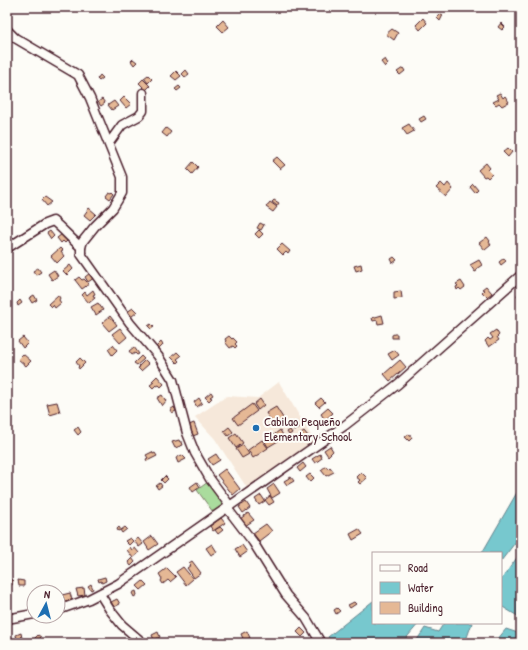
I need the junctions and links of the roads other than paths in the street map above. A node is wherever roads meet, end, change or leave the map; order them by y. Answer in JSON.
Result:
{"nodes":[{"id":1,"x":7,"y":30,"type":"edge"},
{"id":2,"x":143,"y":93,"type":"dead end"},
{"id":3,"x":109,"y":143,"type":"junction"},
{"id":4,"x":7,"y":247,"type":"edge"},
{"id":5,"x":81,"y":247,"type":"junction"},
{"id":6,"x":521,"y":275,"type":"edge"},
{"id":7,"x":228,"y":507,"type":"junction"},
{"id":8,"x":100,"y":594,"type":"junction"},
{"id":9,"x":66,"y":607,"type":"edge"},
{"id":10,"x":26,"y":615,"type":"edge"},
{"id":11,"x":7,"y":619,"type":"edge"},
{"id":12,"x":143,"y":643,"type":"edge"},
{"id":13,"x":321,"y":643,"type":"edge"}],
"edges":[{"from":1,"to":3,"type":"street"},
{"from":2,"to":3,"type":"street"},
{"from":3,"to":5,"type":"street"},
{"from":4,"to":5,"type":"street"},
{"from":5,"to":7,"type":"street"},
{"from":6,"to":7,"type":"street"},
{"from":7,"to":8,"type":"street"},
{"from":7,"to":13,"type":"street"},
{"from":8,"to":9,"type":"street"},
{"from":8,"to":12,"type":"street"},
{"from":10,"to":11,"type":"street"}]}
